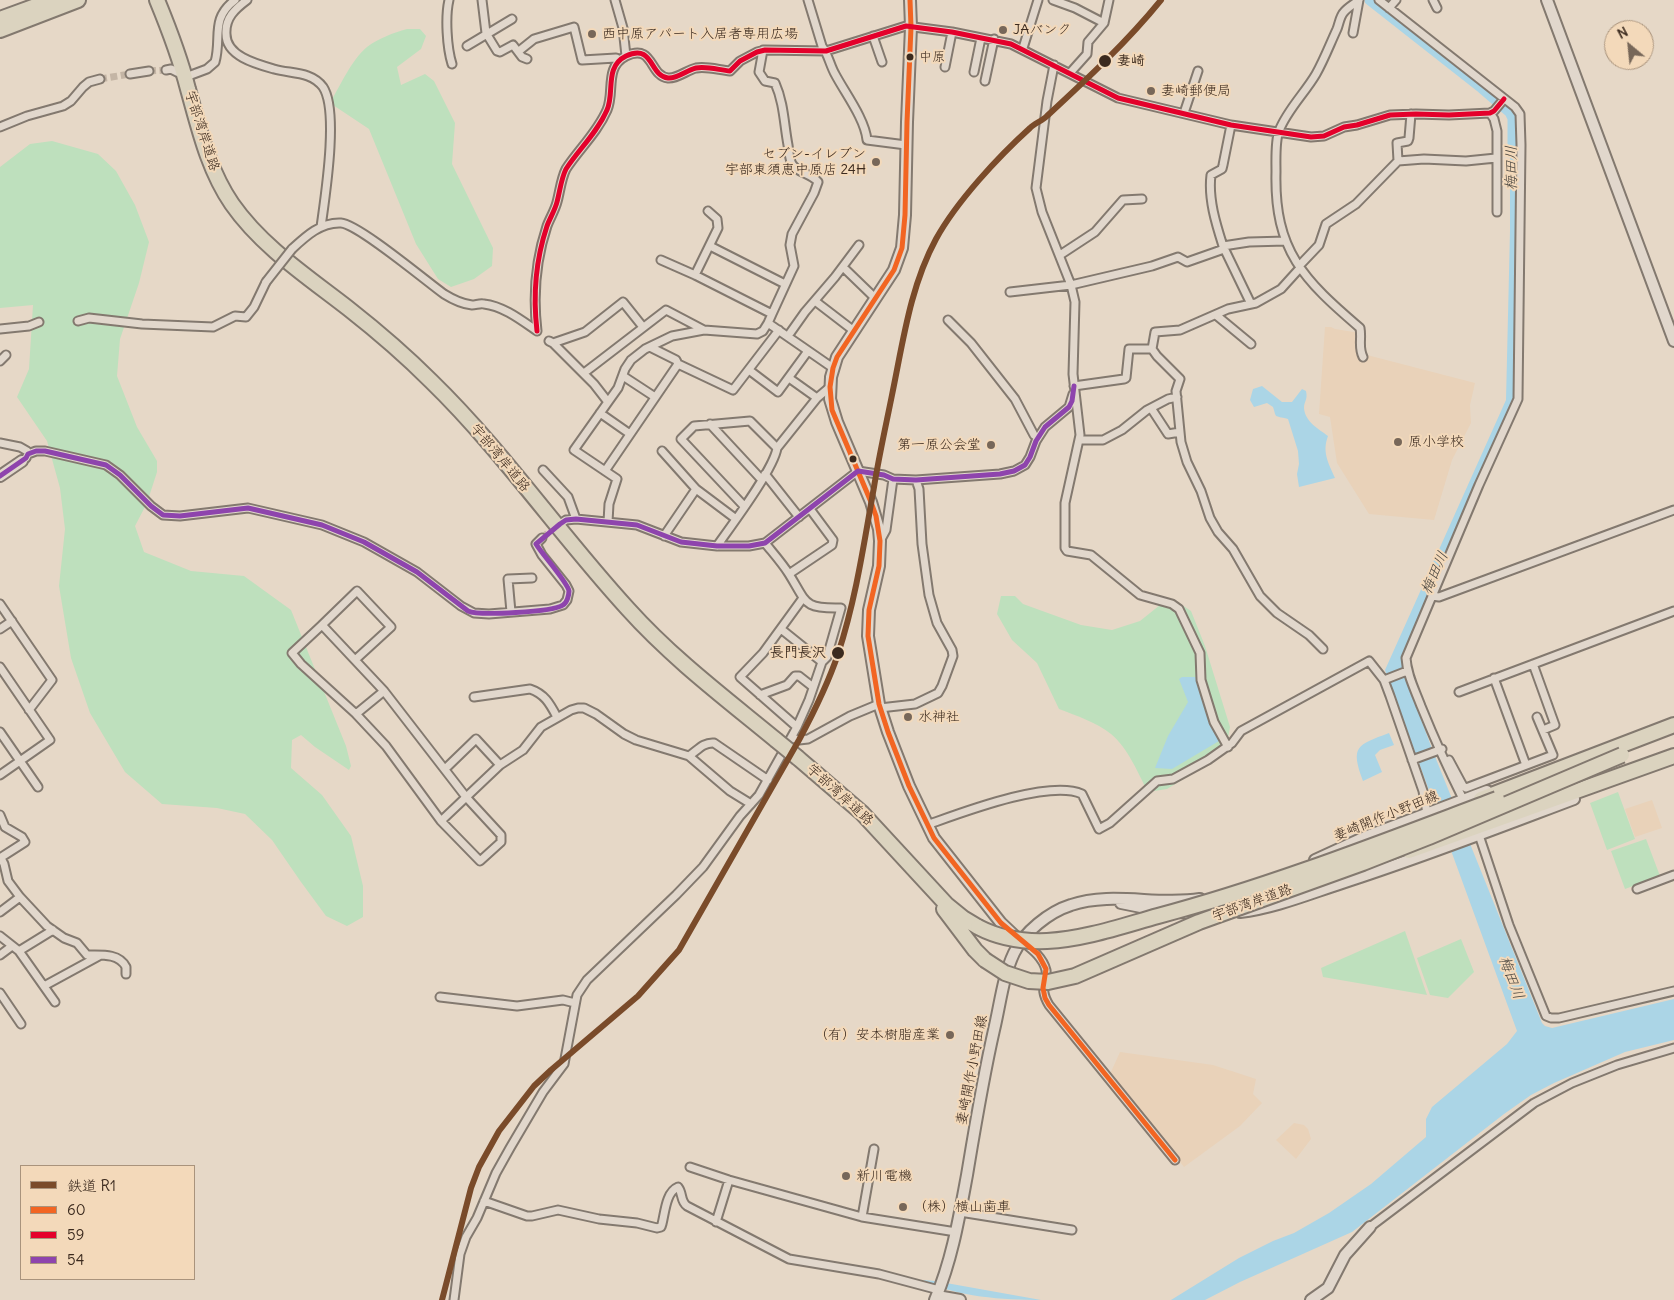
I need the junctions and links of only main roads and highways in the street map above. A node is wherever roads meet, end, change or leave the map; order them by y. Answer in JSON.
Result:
{"nodes":[{"id":1,"x":52,"y":0,"type":"edge"},
{"id":2,"x":78,"y":0,"type":"edge"},
{"id":3,"x":157,"y":0,"type":"edge"},
{"id":4,"x":910,"y":0,"type":"edge"},
{"id":5,"x":1547,"y":0,"type":"edge"},
{"id":6,"x":0,"y":19,"type":"edge"},
{"id":7,"x":0,"y":30,"type":"edge"},
{"id":8,"x":1674,"y":341,"type":"edge"},
{"id":9,"x":25,"y":457,"type":"road end"},
{"id":10,"x":0,"y":476,"type":"edge"},
{"id":11,"x":1674,"y":725,"type":"edge"},
{"id":12,"x":1674,"y":735,"type":"edge"},
{"id":13,"x":1622,"y":755,"type":"junction"},
{"id":14,"x":1674,"y":757,"type":"edge"},
{"id":15,"x":1363,"y":863,"type":"junction"},
{"id":16,"x":1323,"y":864,"type":"junction"},
{"id":17,"x":917,"y":872,"type":"junction"},
{"id":18,"x":1104,"y":900,"type":"junction"},
{"id":19,"x":1021,"y":941,"type":"junction"},
{"id":20,"x":1370,"y":1227,"type":"road end"},
{"id":21,"x":937,"y":1296,"type":"edge"},
{"id":22,"x":960,"y":1300,"type":"edge"},
{"id":23,"x":1312,"y":1300,"type":"edge"}],
"edges":[{"from":1,"to":6,"type":"highway"},
{"from":2,"to":7,"type":"highway"},
{"from":3,"to":17,"type":"highway","name":"宇部湾岸道路","bridge":true},
{"from":4,"to":19,"type":"main road"},
{"from":5,"to":8,"type":"main road"},
{"from":9,"to":10,"type":"main road"},
{"from":11,"to":16,"type":"highway","bridge":true},
{"from":11,"to":18,"type":"main road","name":"妻崎開作小野田線"},
{"from":12,"to":13,"type":"highway","name":"宇部湾岸道路"},
{"from":13,"to":15,"type":"highway","name":"宇部湾岸道路","bridge":true},
{"from":13,"to":16,"type":"highway","name":"宇部湾岸道路","bridge":true},
{"from":14,"to":15,"type":"highway","bridge":true},
{"from":14,"to":18,"type":"main road","name":"妻崎開作小野田線"},
{"from":15,"to":17,"type":"highway","name":"宇部湾岸道路","bridge":true},
{"from":16,"to":17,"type":"highway","name":"宇部湾岸道路","bridge":true},
{"from":18,"to":19,"type":"main road","name":"妻崎開作小野田線"},
{"from":19,"to":21,"type":"main road","name":"妻崎開作小野田線"},
{"from":20,"to":23,"type":"main road"},
{"from":21,"to":22,"type":"main road"}]}
